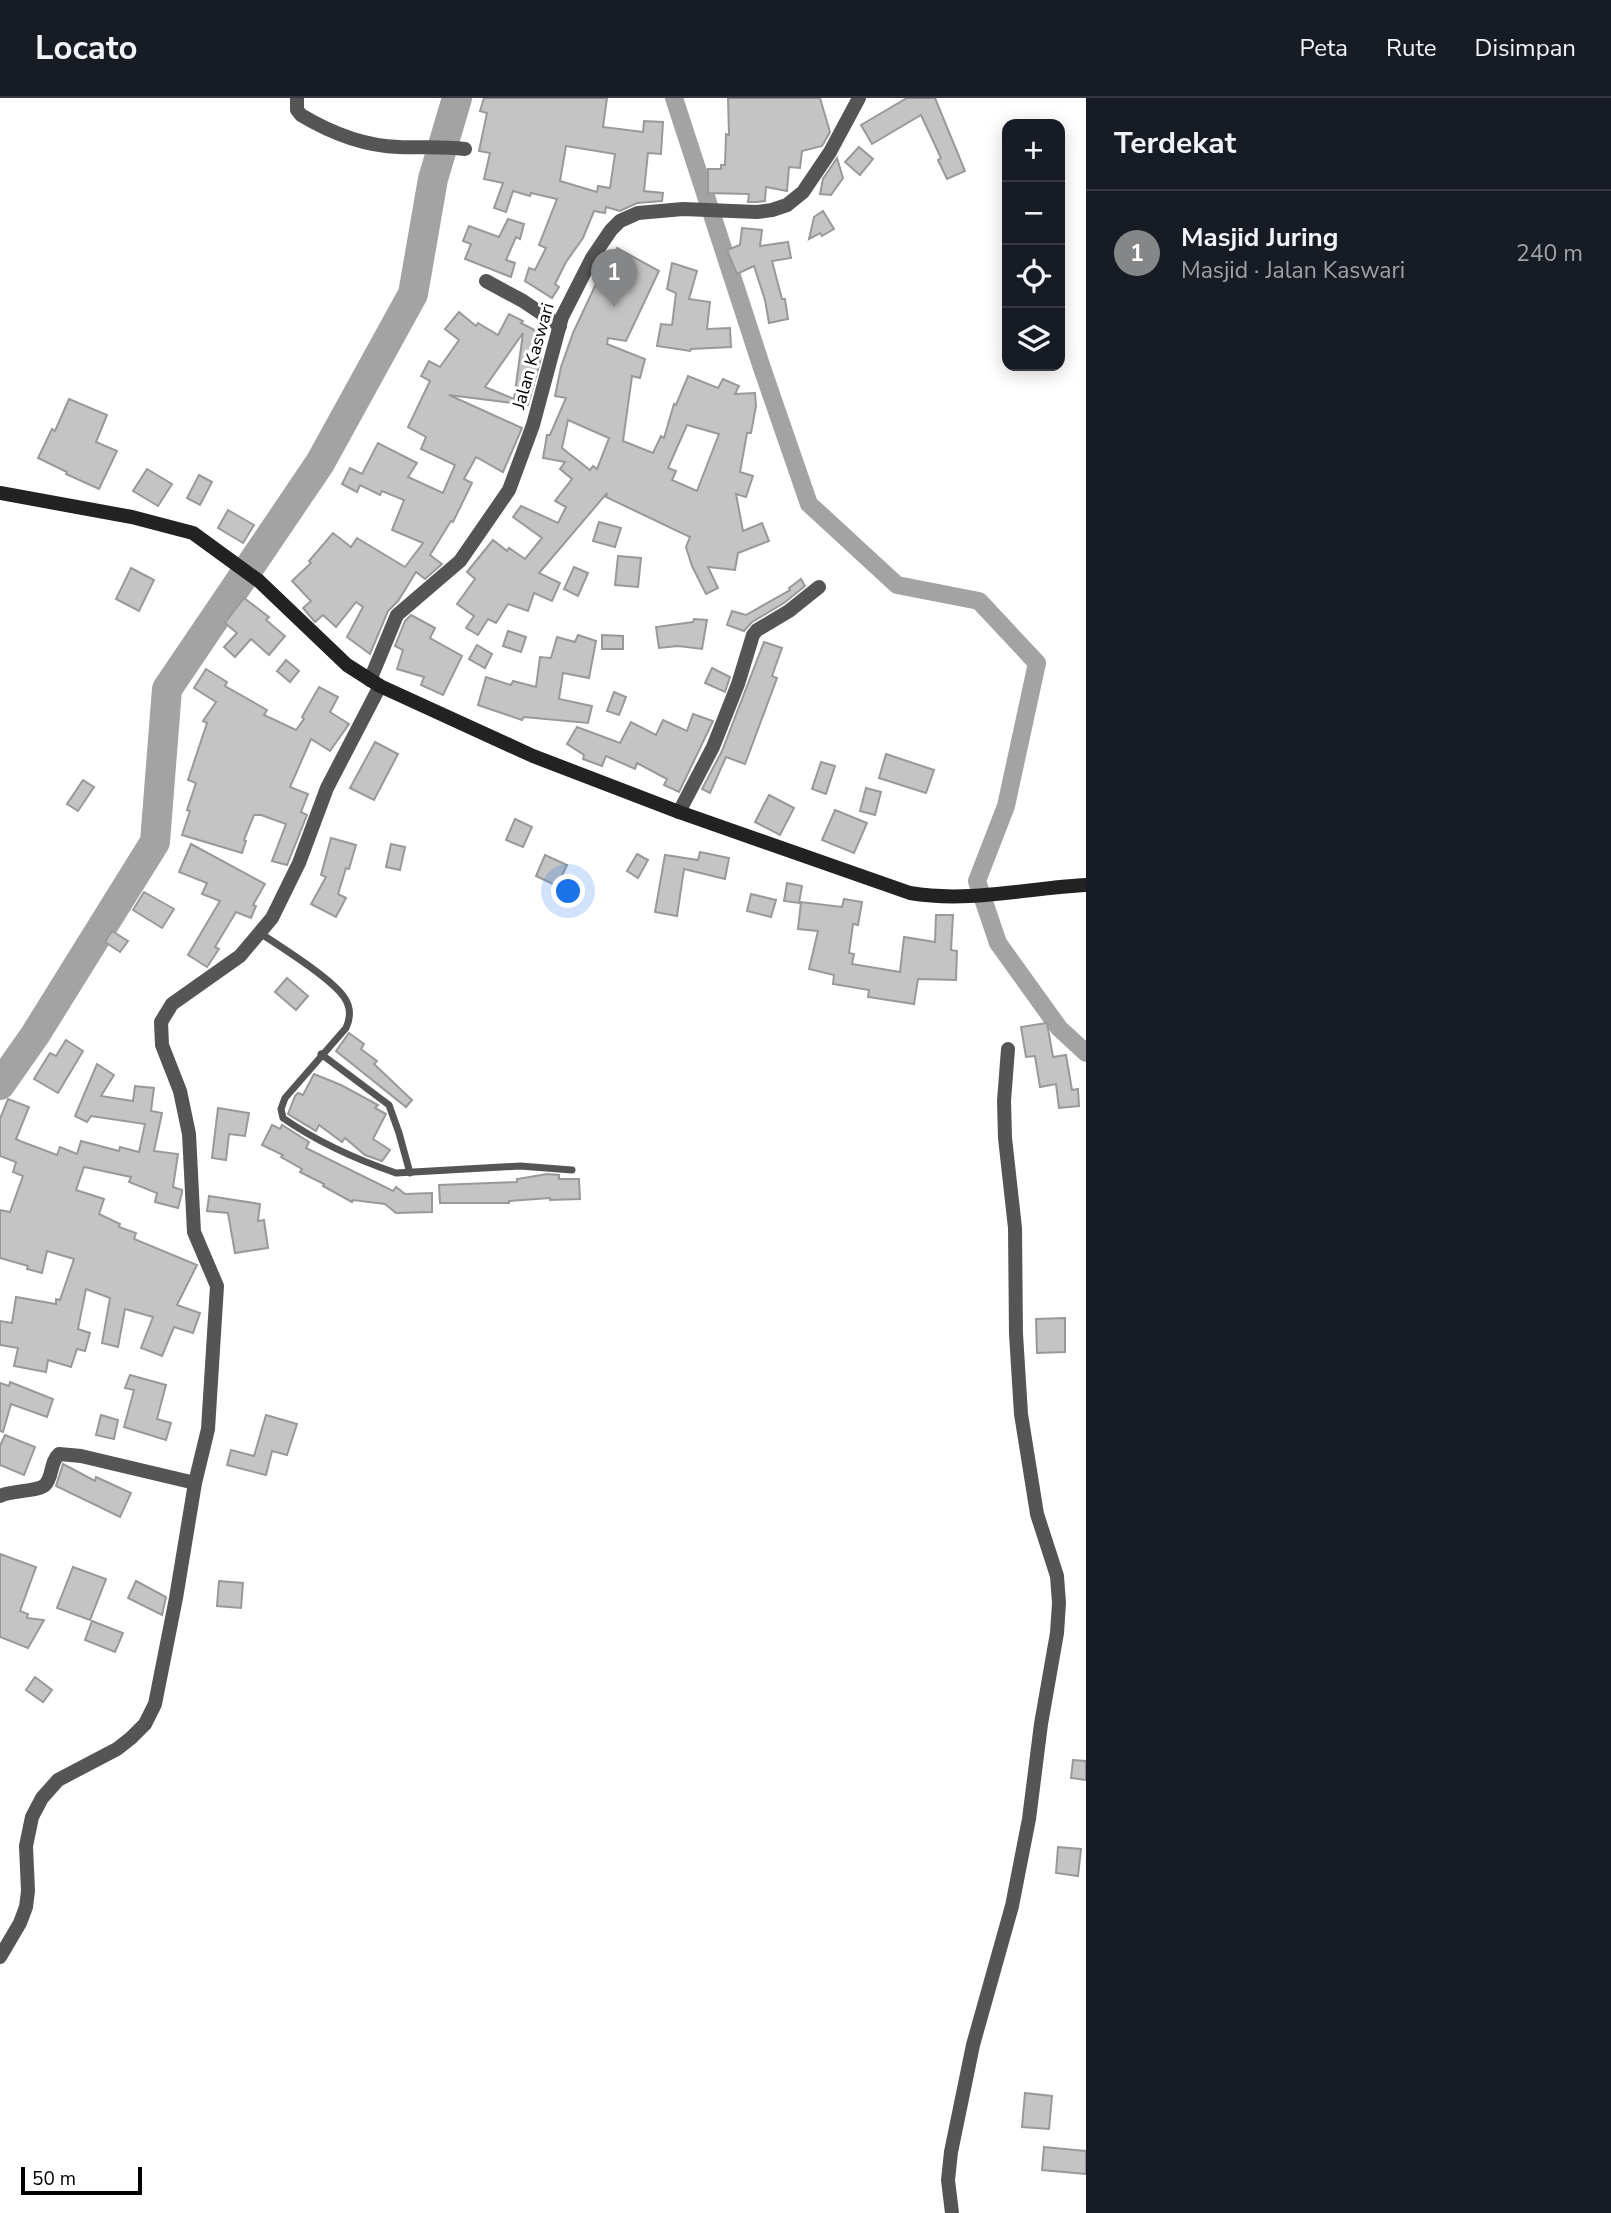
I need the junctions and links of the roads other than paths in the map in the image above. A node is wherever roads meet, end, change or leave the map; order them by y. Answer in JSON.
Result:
{"nodes":[{"id":1,"x":297,"y":98,"type":"edge"},
{"id":2,"x":859,"y":98,"type":"edge"},
{"id":3,"x":451,"y":147,"type":"dead end"},
{"id":4,"x":486,"y":281,"type":"dead end"},
{"id":5,"x":560,"y":326,"type":"junction"},
{"id":6,"x":0,"y":493,"type":"edge"},
{"id":7,"x":819,"y":587,"type":"dead end"},
{"id":8,"x":375,"y":683,"type":"junction"},
{"id":9,"x":679,"y":812,"type":"junction"},
{"id":10,"x":1086,"y":885,"type":"edge"},
{"id":11,"x":260,"y":933,"type":"junction"},
{"id":12,"x":1008,"y":1049,"type":"dead end"},
{"id":13,"x":321,"y":1054,"type":"junction"},
{"id":14,"x":572,"y":1170,"type":"dead end"},
{"id":15,"x":410,"y":1173,"type":"junction"},
{"id":16,"x":195,"y":1483,"type":"junction"},
{"id":17,"x":0,"y":1496,"type":"edge"},
{"id":18,"x":0,"y":1957,"type":"edge"},
{"id":19,"x":952,"y":2213,"type":"edge"}],
"edges":[{"from":1,"to":3,"type":"street"},
{"from":2,"to":5,"type":"street","name":"Jalan Kaswari"},
{"from":4,"to":5,"type":"street"},
{"from":5,"to":8,"type":"street","name":"Jalan Kaswari"},
{"from":6,"to":8,"type":"main road"},
{"from":7,"to":9,"type":"street"},
{"from":8,"to":9,"type":"main road"},
{"from":8,"to":11,"type":"street","name":"Jalan Kaswari"},
{"from":9,"to":10,"type":"main road"},
{"from":11,"to":13,"type":"lane"},
{"from":11,"to":16,"type":"street","name":"Jalan Kaswari"},
{"from":12,"to":19,"type":"street"},
{"from":13,"to":15,"type":"lane"},
{"from":13,"to":15,"type":"lane"},
{"from":14,"to":15,"type":"lane"},
{"from":16,"to":17,"type":"street"},
{"from":16,"to":18,"type":"street","name":"Jalan Kaswari"}]}
